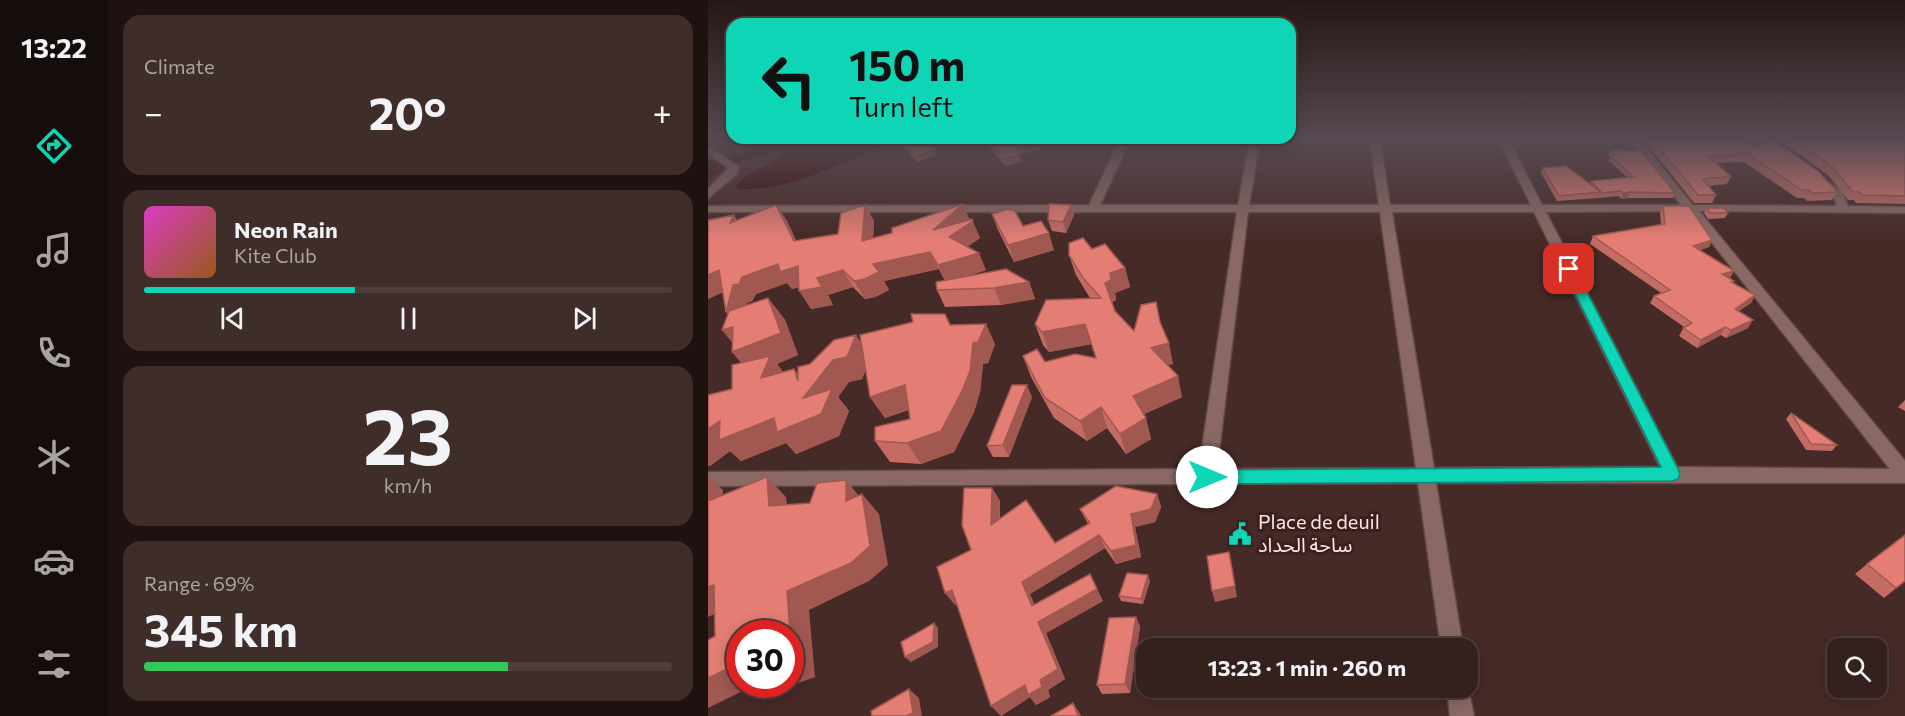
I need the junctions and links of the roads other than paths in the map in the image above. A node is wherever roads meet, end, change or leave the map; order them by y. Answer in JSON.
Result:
{"nodes":[{"id":1,"x":731,"y":173,"type":"edge"},
{"id":2,"x":1110,"y":173,"type":"edge"},
{"id":3,"x":1249,"y":173,"type":"edge"},
{"id":4,"x":1380,"y":173,"type":"edge"},
{"id":5,"x":1521,"y":173,"type":"edge"},
{"id":6,"x":1663,"y":173,"type":"edge"},
{"id":7,"x":1814,"y":173,"type":"edge"},
{"id":8,"x":708,"y":195,"type":"edge"},
{"id":9,"x":1243,"y":208,"type":"junction"},
{"id":10,"x":1386,"y":208,"type":"junction"},
{"id":11,"x":1539,"y":208,"type":"junction"},
{"id":12,"x":1691,"y":208,"type":"junction"},
{"id":13,"x":708,"y":209,"type":"edge"},
{"id":14,"x":1093,"y":209,"type":"junction"},
{"id":15,"x":1844,"y":210,"type":"junction"},
{"id":16,"x":1905,"y":210,"type":"edge"},
{"id":17,"x":1672,"y":474,"type":"junction"},
{"id":18,"x":1905,"y":475,"type":"edge"},
{"id":19,"x":1427,"y":476,"type":"junction"},
{"id":20,"x":1207,"y":477,"type":"junction"},
{"id":21,"x":708,"y":478,"type":"edge"},
{"id":22,"x":1451,"y":638,"type":"edge"},
{"id":23,"x":1460,"y":698,"type":"edge"},
{"id":24,"x":1462,"y":716,"type":"edge"}],
"edges":[{"from":1,"to":8,"type":"street"},
{"from":2,"to":14,"type":"street"},
{"from":3,"to":9,"type":"street"},
{"from":4,"to":10,"type":"street"},
{"from":5,"to":11,"type":"street"},
{"from":6,"to":12,"type":"street"},
{"from":7,"to":15,"type":"street"},
{"from":9,"to":10,"type":"street"},
{"from":9,"to":14,"type":"street"},
{"from":9,"to":20,"type":"street"},
{"from":10,"to":11,"type":"street"},
{"from":10,"to":19,"type":"street"},
{"from":11,"to":12,"type":"street"},
{"from":11,"to":17,"type":"street"},
{"from":12,"to":15,"type":"street"},
{"from":12,"to":18,"type":"street"},
{"from":13,"to":14,"type":"street"},
{"from":15,"to":16,"type":"street"},
{"from":17,"to":18,"type":"street"},
{"from":17,"to":19,"type":"street"},
{"from":19,"to":20,"type":"street"},
{"from":19,"to":22,"type":"street"},
{"from":20,"to":21,"type":"street"},
{"from":23,"to":24,"type":"street"}]}
